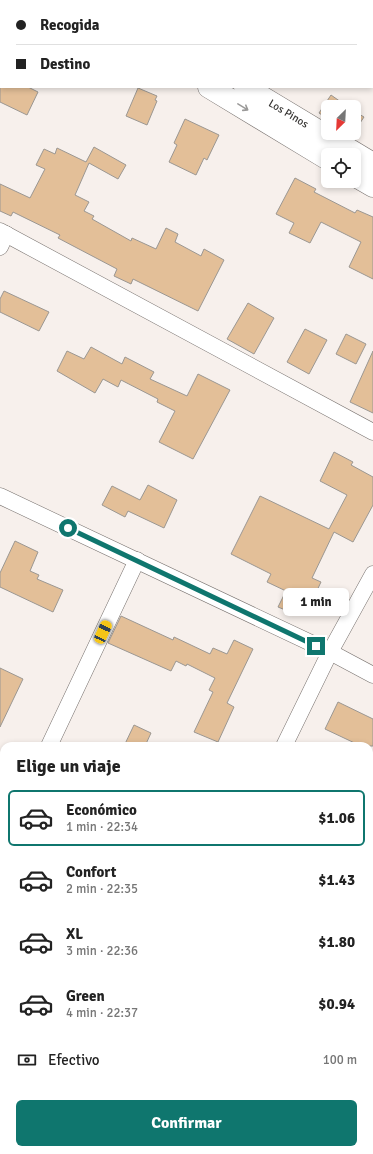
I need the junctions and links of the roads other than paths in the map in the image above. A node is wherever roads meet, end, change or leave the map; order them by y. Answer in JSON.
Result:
{"nodes":[{"id":1,"x":211,"y":88,"type":"edge"},
{"id":2,"x":246,"y":88,"type":"edge"},
{"id":3,"x":321,"y":155,"type":"edge"},
{"id":4,"x":373,"y":164,"type":"edge"},
{"id":5,"x":361,"y":178,"type":"edge"},
{"id":6,"x":373,"y":186,"type":"edge"},
{"id":7,"x":2,"y":238,"type":"edge"},
{"id":8,"x":373,"y":432,"type":"edge"},
{"id":9,"x":0,"y":496,"type":"edge"},
{"id":10,"x":137,"y":560,"type":"junction"},
{"id":11,"x":373,"y":574,"type":"edge"},
{"id":12,"x":330,"y":652,"type":"junction"},
{"id":13,"x":373,"y":675,"type":"edge"},
{"id":14,"x":51,"y":742,"type":"edge"},
{"id":15,"x":286,"y":742,"type":"edge"}],
"edges":[{"from":1,"to":3,"type":"street","one_way":true},
{"from":2,"to":4,"type":"street","name":"Los Pinos"},
{"from":5,"to":6,"type":"street"},
{"from":7,"to":8,"type":"street"},
{"from":9,"to":10,"type":"street"},
{"from":10,"to":12,"type":"street"},
{"from":10,"to":14,"type":"street"},
{"from":11,"to":12,"type":"street"},
{"from":12,"to":13,"type":"street"},
{"from":12,"to":15,"type":"street"}]}
